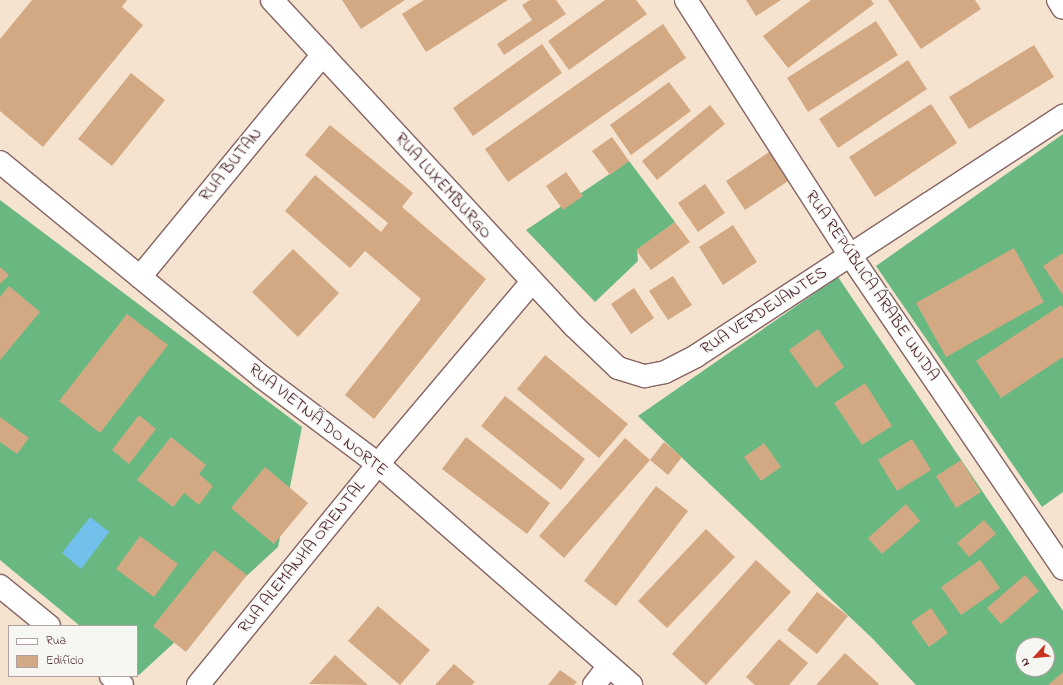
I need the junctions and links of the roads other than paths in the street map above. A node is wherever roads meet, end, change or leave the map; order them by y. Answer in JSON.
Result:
{"nodes":[{"id":1,"x":272,"y":0,"type":"edge"},
{"id":2,"x":686,"y":0,"type":"edge"},
{"id":3,"x":1058,"y":0,"type":"edge"},
{"id":4,"x":1063,"y":8,"type":"edge"},
{"id":5,"x":322,"y":54,"type":"junction"},
{"id":6,"x":1063,"y":116,"type":"edge"},
{"id":7,"x":0,"y":162,"type":"edge"},
{"id":8,"x":850,"y":255,"type":"junction"},
{"id":9,"x":140,"y":277,"type":"junction"},
{"id":10,"x":531,"y":283,"type":"junction"},
{"id":11,"x":618,"y":368,"type":"joint"},
{"id":12,"x":378,"y":464,"type":"junction"},
{"id":13,"x":1063,"y":569,"type":"edge"},
{"id":14,"x":0,"y":586,"type":"edge"},
{"id":15,"x":48,"y":625,"type":"edge"},
{"id":16,"x":609,"y":666,"type":"junction"},
{"id":17,"x":112,"y":677,"type":"edge"},
{"id":18,"x":122,"y":685,"type":"edge"},
{"id":19,"x":198,"y":685,"type":"edge"},
{"id":20,"x":594,"y":685,"type":"edge"},
{"id":21,"x":631,"y":685,"type":"edge"}],
"edges":[{"from":1,"to":5,"type":"street","name":"RUA LUXEMBURGO"},
{"from":2,"to":8,"type":"street","name":"RUA REPÚBLICA ÁRABE UNIDA"},
{"from":3,"to":4,"type":"street"},
{"from":5,"to":9,"type":"street","name":"RUA BUTAN"},
{"from":5,"to":10,"type":"street","name":"RUA LUXEMBURGO"},
{"from":6,"to":8,"type":"street","name":"RUA VERDEJANTES"},
{"from":7,"to":9,"type":"street","name":"RUA VIETNÃ DO NORTE"},
{"from":8,"to":11,"type":"street","name":"RUA VERDEJANTES"},
{"from":8,"to":13,"type":"street","name":"RUA REPÚBLICA ÁRABE UNIDA"},
{"from":9,"to":12,"type":"street","name":"RUA VIETNÃ DO NORTE"},
{"from":10,"to":11,"type":"street","name":"RUA LUXEMBURGO"},
{"from":10,"to":12,"type":"street","name":"RUA ALEMANHA ORIENTAL"},
{"from":12,"to":16,"type":"street","name":"RUA VIETNÃ DO NORTE"},
{"from":12,"to":19,"type":"street","name":"RUA ALEMANHA ORIENTAL"},
{"from":14,"to":15,"type":"street"},
{"from":16,"to":20,"type":"street"},
{"from":16,"to":21,"type":"street","name":"RUA VIETNÃ DO NORTE"},
{"from":17,"to":18,"type":"street"}]}
